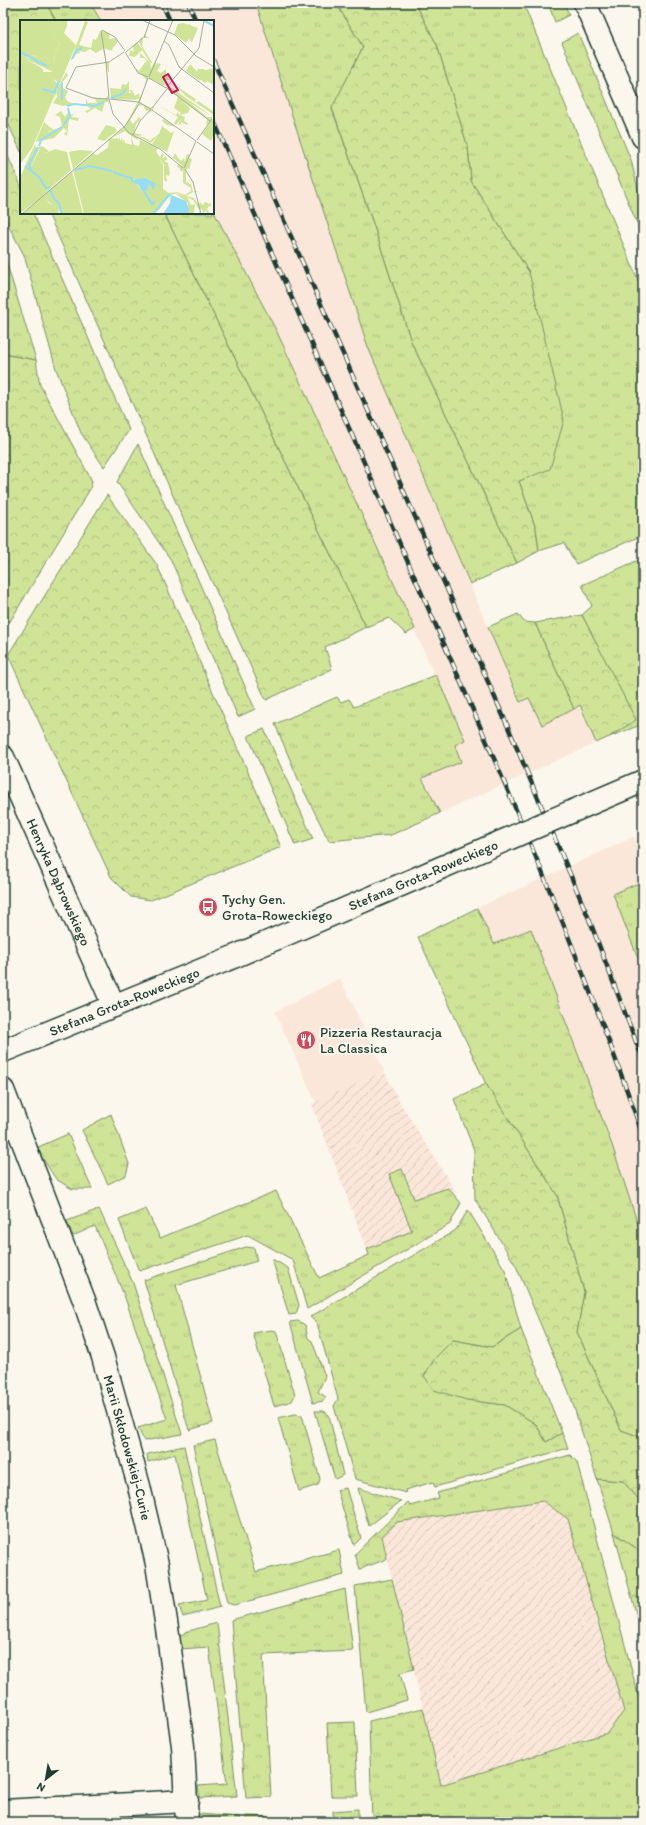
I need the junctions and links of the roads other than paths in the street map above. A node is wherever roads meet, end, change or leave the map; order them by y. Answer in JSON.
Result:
{"nodes":[{"id":1,"x":585,"y":3,"type":"edge"},
{"id":2,"x":643,"y":137,"type":"edge"},
{"id":3,"x":3,"y":757,"type":"edge"},
{"id":4,"x":643,"y":780,"type":"edge"},
{"id":5,"x":114,"y":1006,"type":"junction"},
{"id":6,"x":3,"y":1051,"type":"edge"},
{"id":7,"x":3,"y":1090,"type":"edge"},
{"id":8,"x":186,"y":1801,"type":"junction"},
{"id":9,"x":3,"y":1811,"type":"edge"},
{"id":10,"x":187,"y":1822,"type":"edge"}],
"edges":[{"from":1,"to":2,"type":"street"},
{"from":3,"to":5,"type":"street","name":"Henryka Dąbrowskiego"},
{"from":4,"to":5,"type":"street","name":"Stefana Grota-Roweckiego","bridge":true},
{"from":5,"to":6,"type":"street","name":"Stefana Grota-Roweckiego"},
{"from":7,"to":8,"type":"street","name":"Marii Skłodowskiej-Curie"},
{"from":8,"to":9,"type":"street"},
{"from":8,"to":10,"type":"street","name":"Marii Skłodowskiej-Curie"}]}
